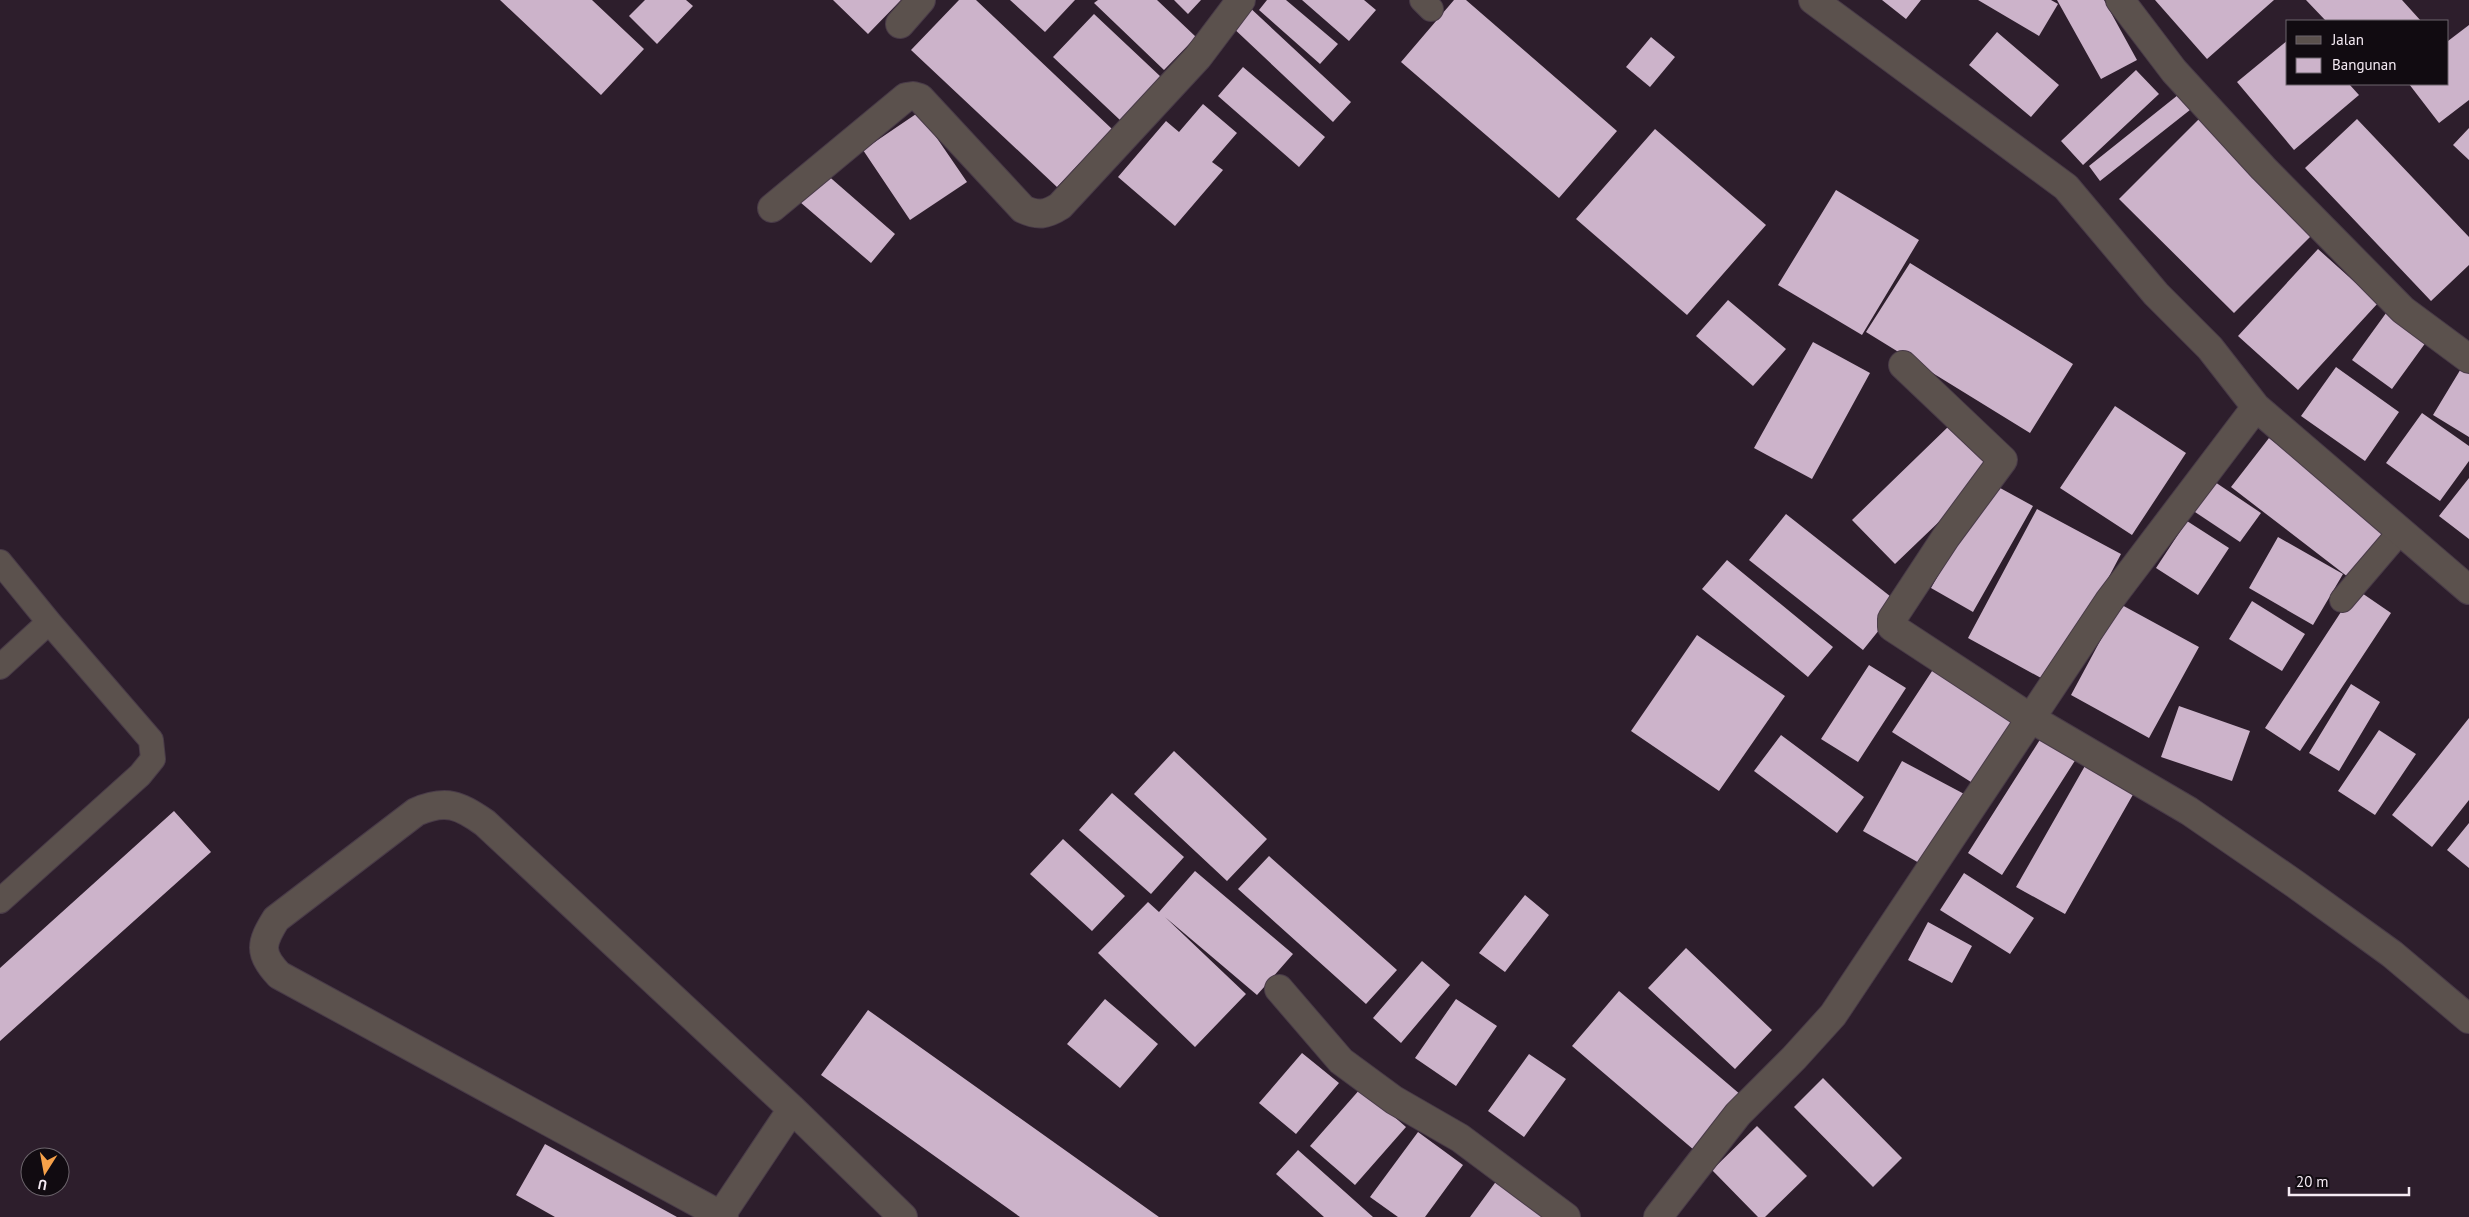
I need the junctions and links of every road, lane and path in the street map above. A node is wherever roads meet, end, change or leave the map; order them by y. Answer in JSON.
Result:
{"nodes":[{"id":1,"x":921,"y":0,"type":"edge"},
{"id":2,"x":1241,"y":0,"type":"edge"},
{"id":3,"x":1814,"y":0,"type":"edge"},
{"id":4,"x":2120,"y":0,"type":"edge"},
{"id":5,"x":900,"y":24,"type":"dead end"},
{"id":6,"x":772,"y":208,"type":"dead end"},
{"id":7,"x":2469,"y":359,"type":"edge"},
{"id":8,"x":1903,"y":365,"type":"dead end"},
{"id":9,"x":2256,"y":407,"type":"junction"},
{"id":10,"x":2400,"y":532,"type":"junction"},
{"id":11,"x":0,"y":562,"type":"edge"},
{"id":12,"x":2469,"y":590,"type":"edge"},
{"id":13,"x":2342,"y":600,"type":"dead end"},
{"id":14,"x":49,"y":622,"type":"junction"},
{"id":15,"x":0,"y":667,"type":"edge"},
{"id":16,"x":2032,"y":719,"type":"junction"},
{"id":17,"x":0,"y":901,"type":"edge"},
{"id":18,"x":1280,"y":990,"type":"dead end"},
{"id":19,"x":2469,"y":1019,"type":"edge"},
{"id":20,"x":792,"y":1109,"type":"junction"},
{"id":21,"x":723,"y":1216,"type":"edge"},
{"id":22,"x":904,"y":1217,"type":"edge"},
{"id":23,"x":1566,"y":1217,"type":"edge"},
{"id":24,"x":1658,"y":1217,"type":"edge"}],
"edges":[{"from":1,"to":5,"type":"street"},
{"from":2,"to":6,"type":"street"},
{"from":3,"to":9,"type":"street"},
{"from":4,"to":7,"type":"street"},
{"from":8,"to":16,"type":"street"},
{"from":9,"to":10,"type":"street"},
{"from":9,"to":16,"type":"street"},
{"from":10,"to":12,"type":"street"},
{"from":10,"to":13,"type":"lane"},
{"from":11,"to":14,"type":"lane"},
{"from":14,"to":15,"type":"lane"},
{"from":14,"to":17,"type":"lane"},
{"from":16,"to":19,"type":"street"},
{"from":16,"to":24,"type":"street"},
{"from":18,"to":23,"type":"street"},
{"from":20,"to":21,"type":"street"},
{"from":20,"to":21,"type":"street"},
{"from":20,"to":22,"type":"street"}]}
